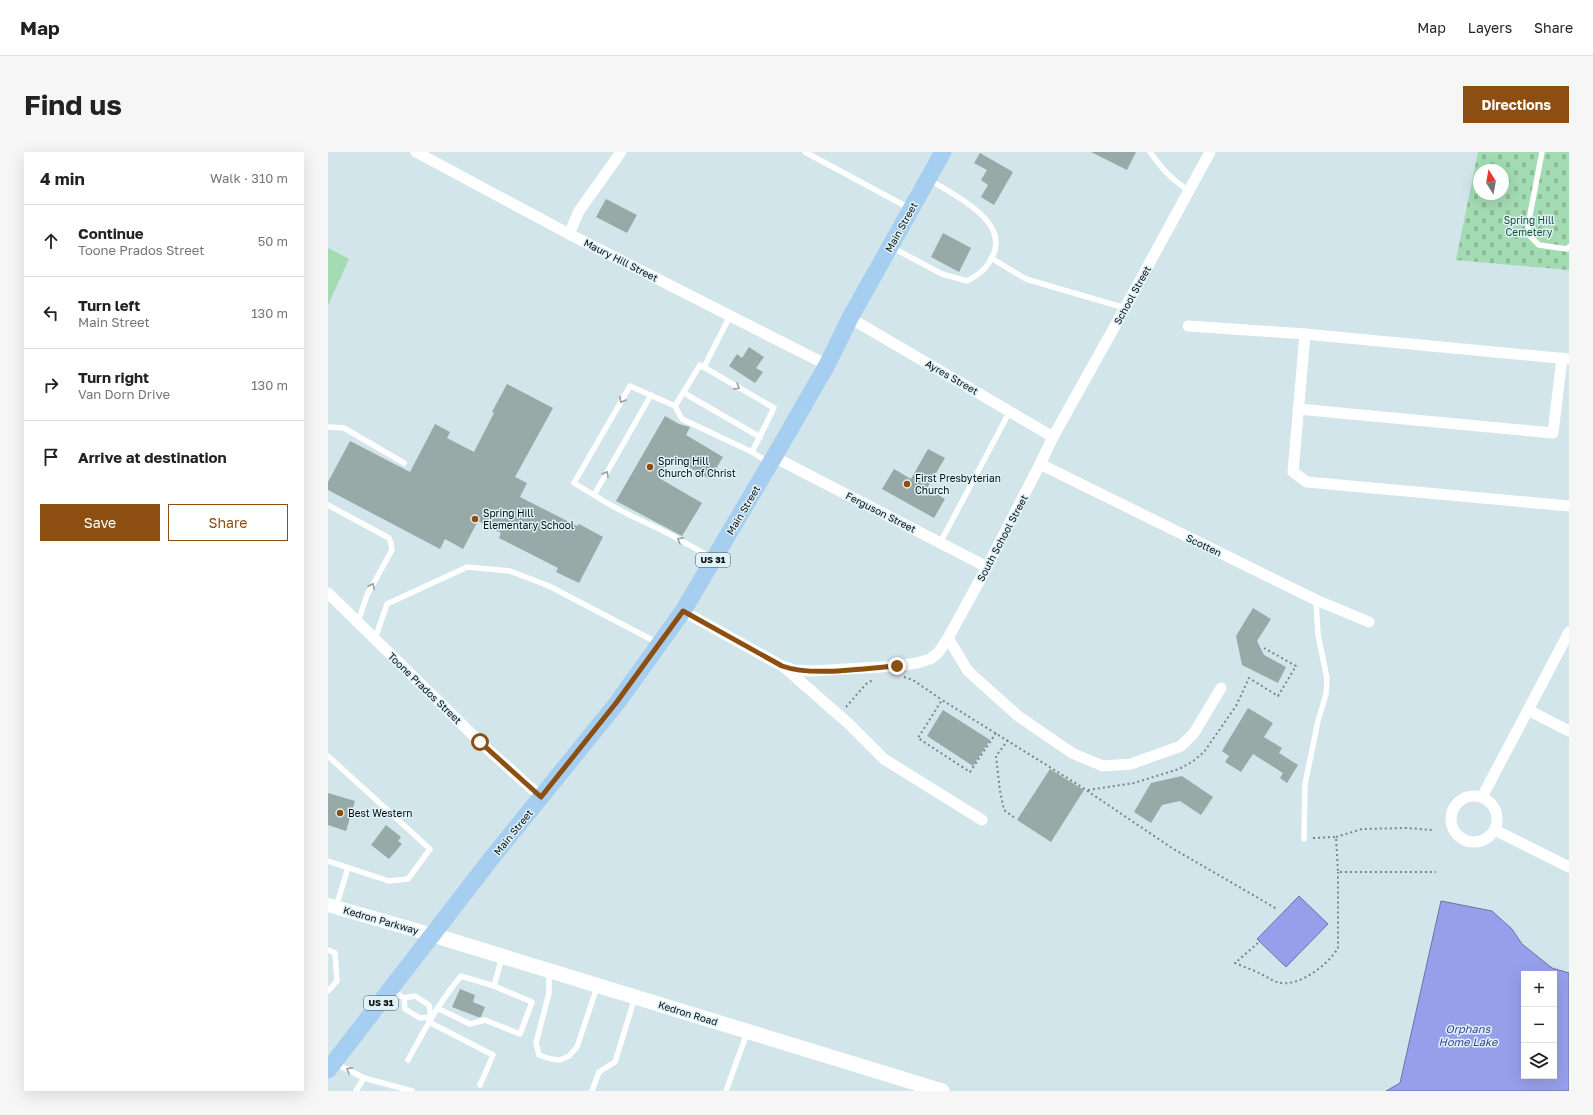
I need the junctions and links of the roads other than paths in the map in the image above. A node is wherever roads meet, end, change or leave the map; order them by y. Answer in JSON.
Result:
{"nodes":[{"id":1,"x":416,"y":152,"type":"edge"},
{"id":2,"x":621,"y":152,"type":"edge"},
{"id":3,"x":804,"y":152,"type":"edge"},
{"id":4,"x":943,"y":152,"type":"edge"},
{"id":5,"x":1150,"y":152,"type":"edge"},
{"id":6,"x":1210,"y":152,"type":"edge"},
{"id":7,"x":1542,"y":152,"type":"edge"},
{"id":8,"x":928,"y":179,"type":"junction"},
{"id":9,"x":1189,"y":191,"type":"junction"},
{"id":10,"x":911,"y":209,"type":"junction"},
{"id":11,"x":569,"y":234,"type":"junction"},
{"id":12,"x":890,"y":247,"type":"junction"},
{"id":13,"x":1569,"y":247,"type":"edge"},
{"id":14,"x":991,"y":258,"type":"junction"},
{"id":15,"x":1125,"y":308,"type":"junction"},
{"id":16,"x":730,"y":316,"type":"junction"},
{"id":17,"x":850,"y":318,"type":"junction"},
{"id":18,"x":1188,"y":326,"type":"dead end"},
{"id":19,"x":1304,"y":334,"type":"junction"},
{"id":20,"x":1566,"y":359,"type":"edge"},
{"id":21,"x":827,"y":365,"type":"junction"},
{"id":22,"x":704,"y":367,"type":"junction"},
{"id":23,"x":684,"y":393,"type":"junction"},
{"id":24,"x":651,"y":395,"type":"junction"},
{"id":25,"x":675,"y":406,"type":"junction"},
{"id":26,"x":1298,"y":409,"type":"junction"},
{"id":27,"x":1010,"y":411,"type":"junction"},
{"id":28,"x":328,"y":427,"type":"edge"},
{"id":29,"x":760,"y":437,"type":"junction"},
{"id":30,"x":1053,"y":437,"type":"junction"},
{"id":31,"x":752,"y":452,"type":"junction"},
{"id":32,"x":773,"y":460,"type":"junction"},
{"id":33,"x":404,"y":463,"type":"dead end"},
{"id":34,"x":1040,"y":464,"type":"junction"},
{"id":35,"x":594,"y":495,"type":"junction"},
{"id":36,"x":328,"y":505,"type":"edge"},
{"id":37,"x":1569,"y":506,"type":"edge"},
{"id":38,"x":940,"y":543,"type":"junction"},
{"id":39,"x":714,"y":560,"type":"junction"},
{"id":40,"x":987,"y":567,"type":"junction"},
{"id":41,"x":328,"y":593,"type":"edge"},
{"id":42,"x":1316,"y":600,"type":"junction"},
{"id":43,"x":683,"y":611,"type":"junction"},
{"id":44,"x":358,"y":622,"type":"junction"},
{"id":45,"x":1369,"y":622,"type":"dead end"},
{"id":46,"x":1569,"y":632,"type":"edge"},
{"id":47,"x":948,"y":638,"type":"junction"},
{"id":48,"x":375,"y":639,"type":"junction"},
{"id":49,"x":659,"y":644,"type":"junction"},
{"id":50,"x":782,"y":666,"type":"junction"},
{"id":51,"x":1221,"y":688,"type":"dead end"},
{"id":52,"x":1528,"y":710,"type":"junction"},
{"id":53,"x":1569,"y":731,"type":"edge"},
{"id":54,"x":328,"y":756,"type":"edge"},
{"id":55,"x":541,"y":797,"type":"junction"},
{"id":56,"x":1482,"y":797,"type":"junction"},
{"id":57,"x":982,"y":820,"type":"dead end"},
{"id":58,"x":1495,"y":830,"type":"junction"},
{"id":59,"x":1304,"y":839,"type":"road end"},
{"id":60,"x":328,"y":861,"type":"edge"},
{"id":61,"x":1569,"y":867,"type":"edge"},
{"id":62,"x":348,"y":868,"type":"junction"},
{"id":63,"x":332,"y":906,"type":"edge"},
{"id":64,"x":433,"y":935,"type":"junction"},
{"id":65,"x":328,"y":950,"type":"edge"},
{"id":66,"x":502,"y":956,"type":"junction"},
{"id":67,"x":549,"y":971,"type":"junction"},
{"id":68,"x":494,"y":986,"type":"junction"},
{"id":69,"x":598,"y":986,"type":"junction"},
{"id":70,"x":328,"y":992,"type":"edge"},
{"id":71,"x":397,"y":994,"type":"junction"},
{"id":72,"x":635,"y":997,"type":"junction"},
{"id":73,"x":437,"y":1008,"type":"junction"},
{"id":74,"x":430,"y":1019,"type":"junction"},
{"id":75,"x":747,"y":1031,"type":"junction"},
{"id":76,"x":408,"y":1060,"type":"dead end"},
{"id":77,"x":330,"y":1064,"type":"edge"},
{"id":78,"x":364,"y":1078,"type":"junction"},
{"id":79,"x":480,"y":1085,"type":"dead end"},
{"id":80,"x":356,"y":1091,"type":"edge"},
{"id":81,"x":412,"y":1091,"type":"edge"},
{"id":82,"x":592,"y":1091,"type":"edge"},
{"id":83,"x":726,"y":1091,"type":"edge"},
{"id":84,"x":942,"y":1091,"type":"edge"}],
"edges":[{"from":1,"to":11,"type":"street","name":"Maury Hill Street"},
{"from":2,"to":11,"type":"street"},
{"from":3,"to":10,"type":"lane"},
{"from":4,"to":8,"type":"main road","name":"Main Street","number":"US 31"},
{"from":5,"to":9,"type":"lane"},
{"from":6,"to":9,"type":"street","name":"School Street"},
{"from":7,"to":13,"type":"lane"},
{"from":8,"to":10,"type":"main road","name":"Main Street","number":"US 31"},
{"from":8,"to":14,"type":"lane"},
{"from":9,"to":15,"type":"street","name":"School Street"},
{"from":10,"to":12,"type":"main road","name":"Main Street","number":"US 31"},
{"from":11,"to":16,"type":"street","name":"Maury Hill Street"},
{"from":12,"to":14,"type":"lane"},
{"from":12,"to":17,"type":"main road","name":"Main Street","number":"US 31"},
{"from":14,"to":15,"type":"lane"},
{"from":15,"to":30,"type":"street","name":"School Street"},
{"from":16,"to":21,"type":"street","name":"Maury Hill Street"},
{"from":16,"to":22,"type":"lane"},
{"from":17,"to":21,"type":"main road","name":"Main Street","number":"US 31"},
{"from":17,"to":27,"type":"street","name":"Ayres Street"},
{"from":18,"to":19,"type":"street"},
{"from":19,"to":20,"type":"street"},
{"from":19,"to":26,"type":"street"},
{"from":20,"to":26,"type":"street"},
{"from":21,"to":32,"type":"main road","name":"Main Street","number":"US 31"},
{"from":22,"to":23,"type":"lane"},
{"from":22,"to":29,"type":"lane","one_way":true},
{"from":23,"to":25,"type":"lane"},
{"from":23,"to":29,"type":"lane"},
{"from":24,"to":25,"type":"lane"},
{"from":35,"to":24,"type":"lane","one_way":true},
{"from":24,"to":35,"type":"lane","one_way":true},
{"from":25,"to":31,"type":"lane"},
{"from":26,"to":37,"type":"street"},
{"from":27,"to":30,"type":"street","name":"Ayres Street"},
{"from":27,"to":38,"type":"lane"},
{"from":28,"to":33,"type":"lane"},
{"from":29,"to":31,"type":"lane"},
{"from":30,"to":34,"type":"street","name":"South School Street"},
{"from":31,"to":32,"type":"lane"},
{"from":32,"to":38,"type":"street","name":"Ferguson Street"},
{"from":32,"to":39,"type":"main road","name":"Main Street","number":"US 31"},
{"from":34,"to":40,"type":"street","name":"South School Street"},
{"from":34,"to":42,"type":"street","name":"Scotten"},
{"from":39,"to":35,"type":"lane","one_way":true},
{"from":44,"to":36,"type":"lane","one_way":true},
{"from":38,"to":40,"type":"street","name":"Ferguson Street"},
{"from":39,"to":43,"type":"main road","name":"Main Street","number":"US 31"},
{"from":40,"to":47,"type":"street","name":"South School Street"},
{"from":41,"to":44,"type":"street","name":"Toone Prados Street"},
{"from":42,"to":45,"type":"street","name":"Scotten"},
{"from":42,"to":59,"type":"lane"},
{"from":43,"to":49,"type":"main road","name":"Main Street","number":"US 31"},
{"from":43,"to":50,"type":"street"},
{"from":44,"to":48,"type":"street","name":"Toone Prados Street"},
{"from":46,"to":52,"type":"street"},
{"from":47,"to":50,"type":"street","name":"South School Street"},
{"from":47,"to":51,"type":"street"},
{"from":48,"to":49,"type":"lane"},
{"from":48,"to":55,"type":"street","name":"Toone Prados Street"},
{"from":49,"to":55,"type":"main road","name":"Main Street","number":"US 31"},
{"from":50,"to":57,"type":"street"},
{"from":52,"to":53,"type":"street"},
{"from":52,"to":56,"type":"street"},
{"from":54,"to":62,"type":"lane"},
{"from":55,"to":64,"type":"main road","name":"Main Street","number":"US 31"},
{"from":56,"to":58,"type":"street"},
{"from":56,"to":58,"type":"street"},
{"from":58,"to":61,"type":"street"},
{"from":60,"to":62,"type":"lane"},
{"from":62,"to":63,"type":"lane"},
{"from":63,"to":64,"type":"street","name":"Kedron Parkway"},
{"from":64,"to":66,"type":"main road","name":"Kedron Road"},
{"from":64,"to":71,"type":"main road","name":"Main Street","number":"US 31"},
{"from":65,"to":70,"type":"lane"},
{"from":66,"to":67,"type":"main road","name":"Kedron Road"},
{"from":66,"to":68,"type":"lane"},
{"from":67,"to":69,"type":"main road","name":"Kedron Road"},
{"from":67,"to":69,"type":"lane"},
{"from":68,"to":73,"type":"lane"},
{"from":68,"to":73,"type":"lane"},
{"from":69,"to":72,"type":"main road","name":"Kedron Road"},
{"from":71,"to":74,"type":"lane"},
{"from":71,"to":74,"type":"lane"},
{"from":71,"to":77,"type":"main road","name":"Main Street","number":"US 31"},
{"from":72,"to":75,"type":"main road","name":"Kedron Road"},
{"from":72,"to":82,"type":"lane"},
{"from":73,"to":74,"type":"lane"},
{"from":74,"to":76,"type":"lane"},
{"from":74,"to":79,"type":"lane"},
{"from":75,"to":83,"type":"lane"},
{"from":75,"to":84,"type":"main road","name":"Kedron Road"},
{"from":78,"to":77,"type":"lane","one_way":true},
{"from":78,"to":80,"type":"lane"},
{"from":78,"to":81,"type":"lane"}]}
